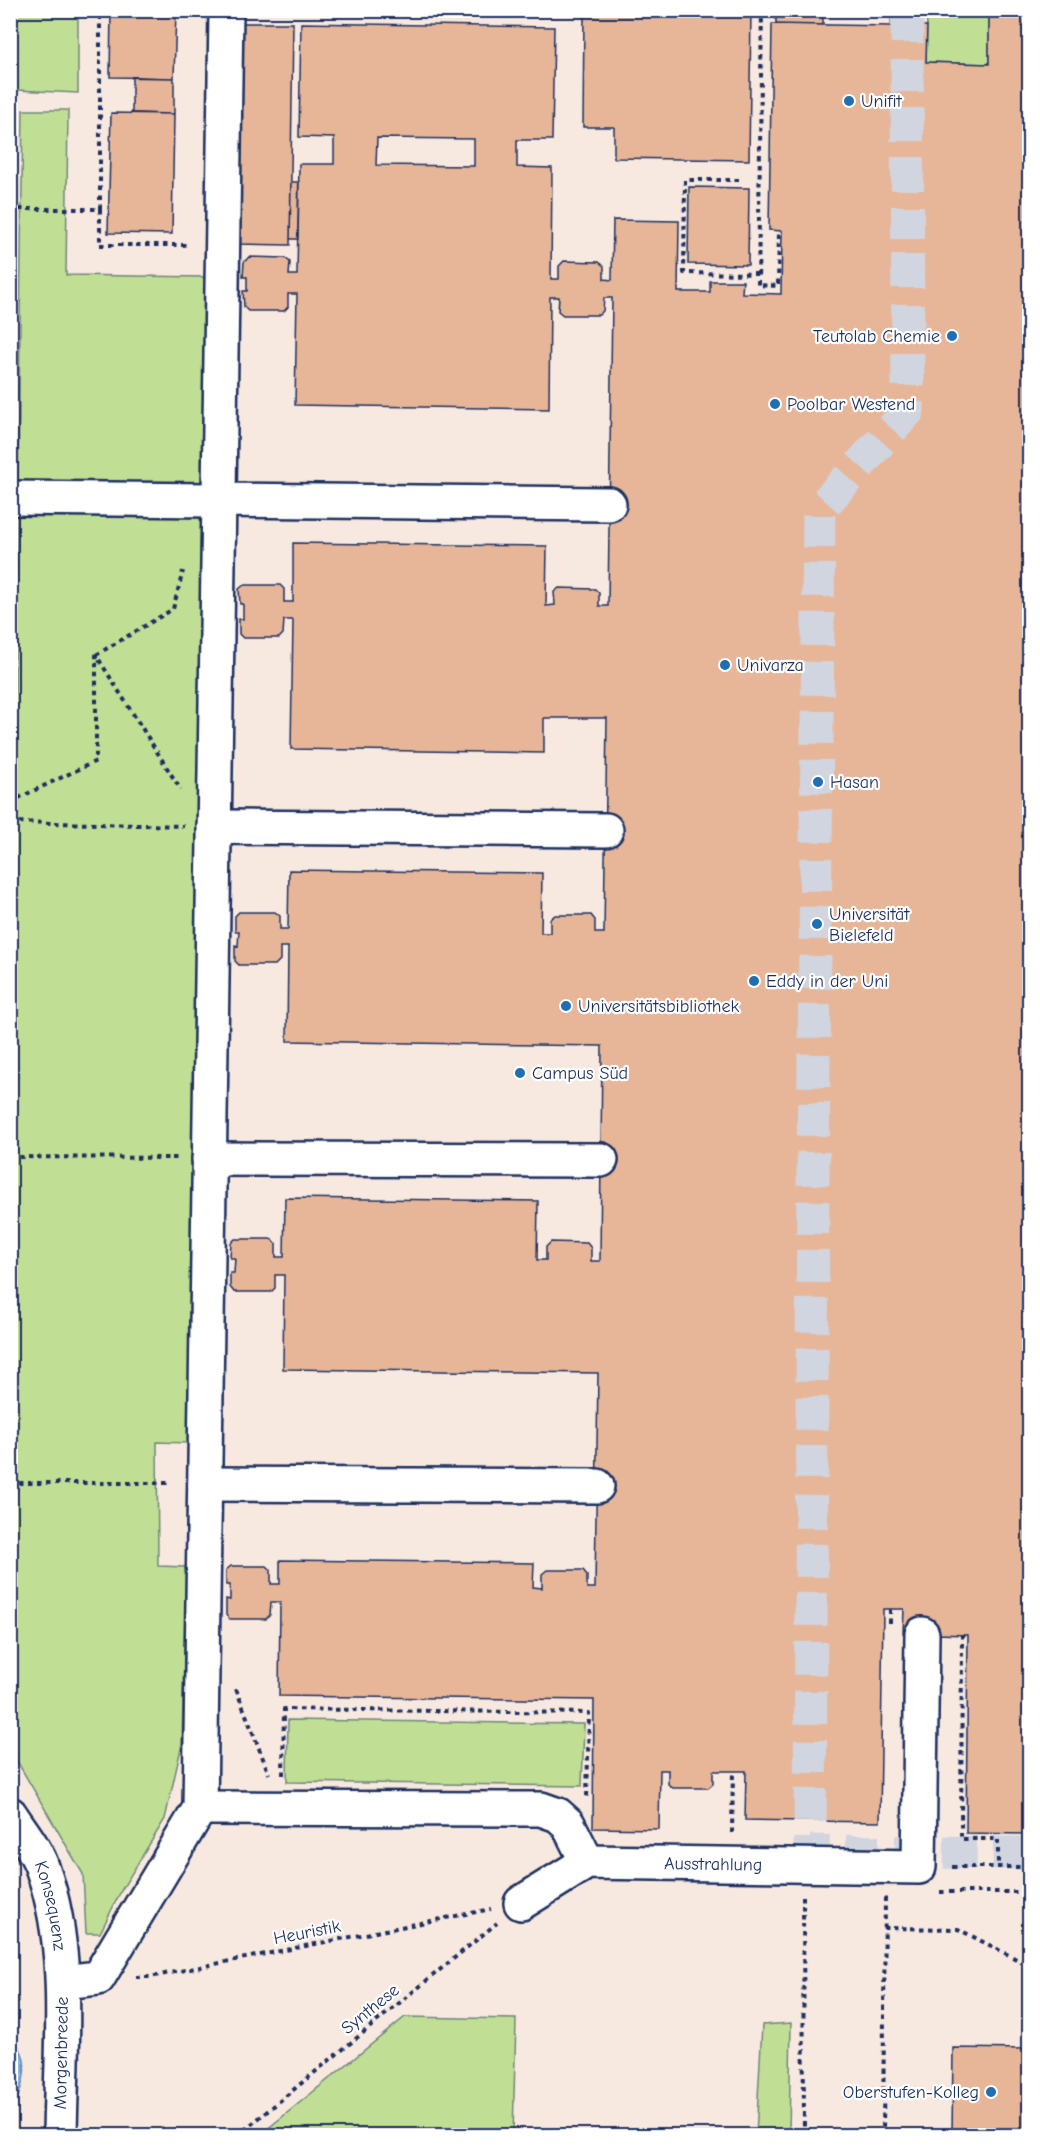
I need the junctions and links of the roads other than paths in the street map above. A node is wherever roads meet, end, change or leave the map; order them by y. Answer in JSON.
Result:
{"nodes":[{"id":1,"x":226,"y":10,"type":"edge"},
{"id":2,"x":10,"y":498,"type":"edge"},
{"id":3,"x":219,"y":500,"type":"junction"},
{"id":4,"x":609,"y":504,"type":"dead end"},
{"id":5,"x":208,"y":827,"type":"junction"},
{"id":6,"x":606,"y":830,"type":"dead end"},
{"id":7,"x":209,"y":1159,"type":"junction"},
{"id":8,"x":601,"y":1160,"type":"dead end"},
{"id":9,"x":205,"y":1484,"type":"junction"},
{"id":10,"x":597,"y":1485,"type":"dead end"},
{"id":11,"x":922,"y":1634,"type":"dead end"},
{"id":12,"x":200,"y":1808,"type":"junction"},
{"id":13,"x":10,"y":1814,"type":"edge"},
{"id":14,"x":587,"y":1862,"type":"junction"},
{"id":15,"x":521,"y":1903,"type":"road end"},
{"id":16,"x":62,"y":1976,"type":"junction"},
{"id":17,"x":60,"y":2136,"type":"edge"}],
"edges":[{"from":1,"to":3,"type":"street"},
{"from":2,"to":3,"type":"street"},
{"from":3,"to":4,"type":"street"},
{"from":3,"to":5,"type":"street"},
{"from":5,"to":6,"type":"street"},
{"from":5,"to":7,"type":"street"},
{"from":7,"to":8,"type":"street"},
{"from":7,"to":9,"type":"street"},
{"from":9,"to":10,"type":"street"},
{"from":9,"to":12,"type":"street"},
{"from":11,"to":14,"type":"street","name":"Ausstrahlung"},
{"from":12,"to":14,"type":"street"},
{"from":12,"to":16,"type":"street"},
{"from":13,"to":16,"type":"street","name":"Konsequenz"},
{"from":14,"to":15,"type":"street"},
{"from":16,"to":17,"type":"street","name":"Morgenbreede"}]}
